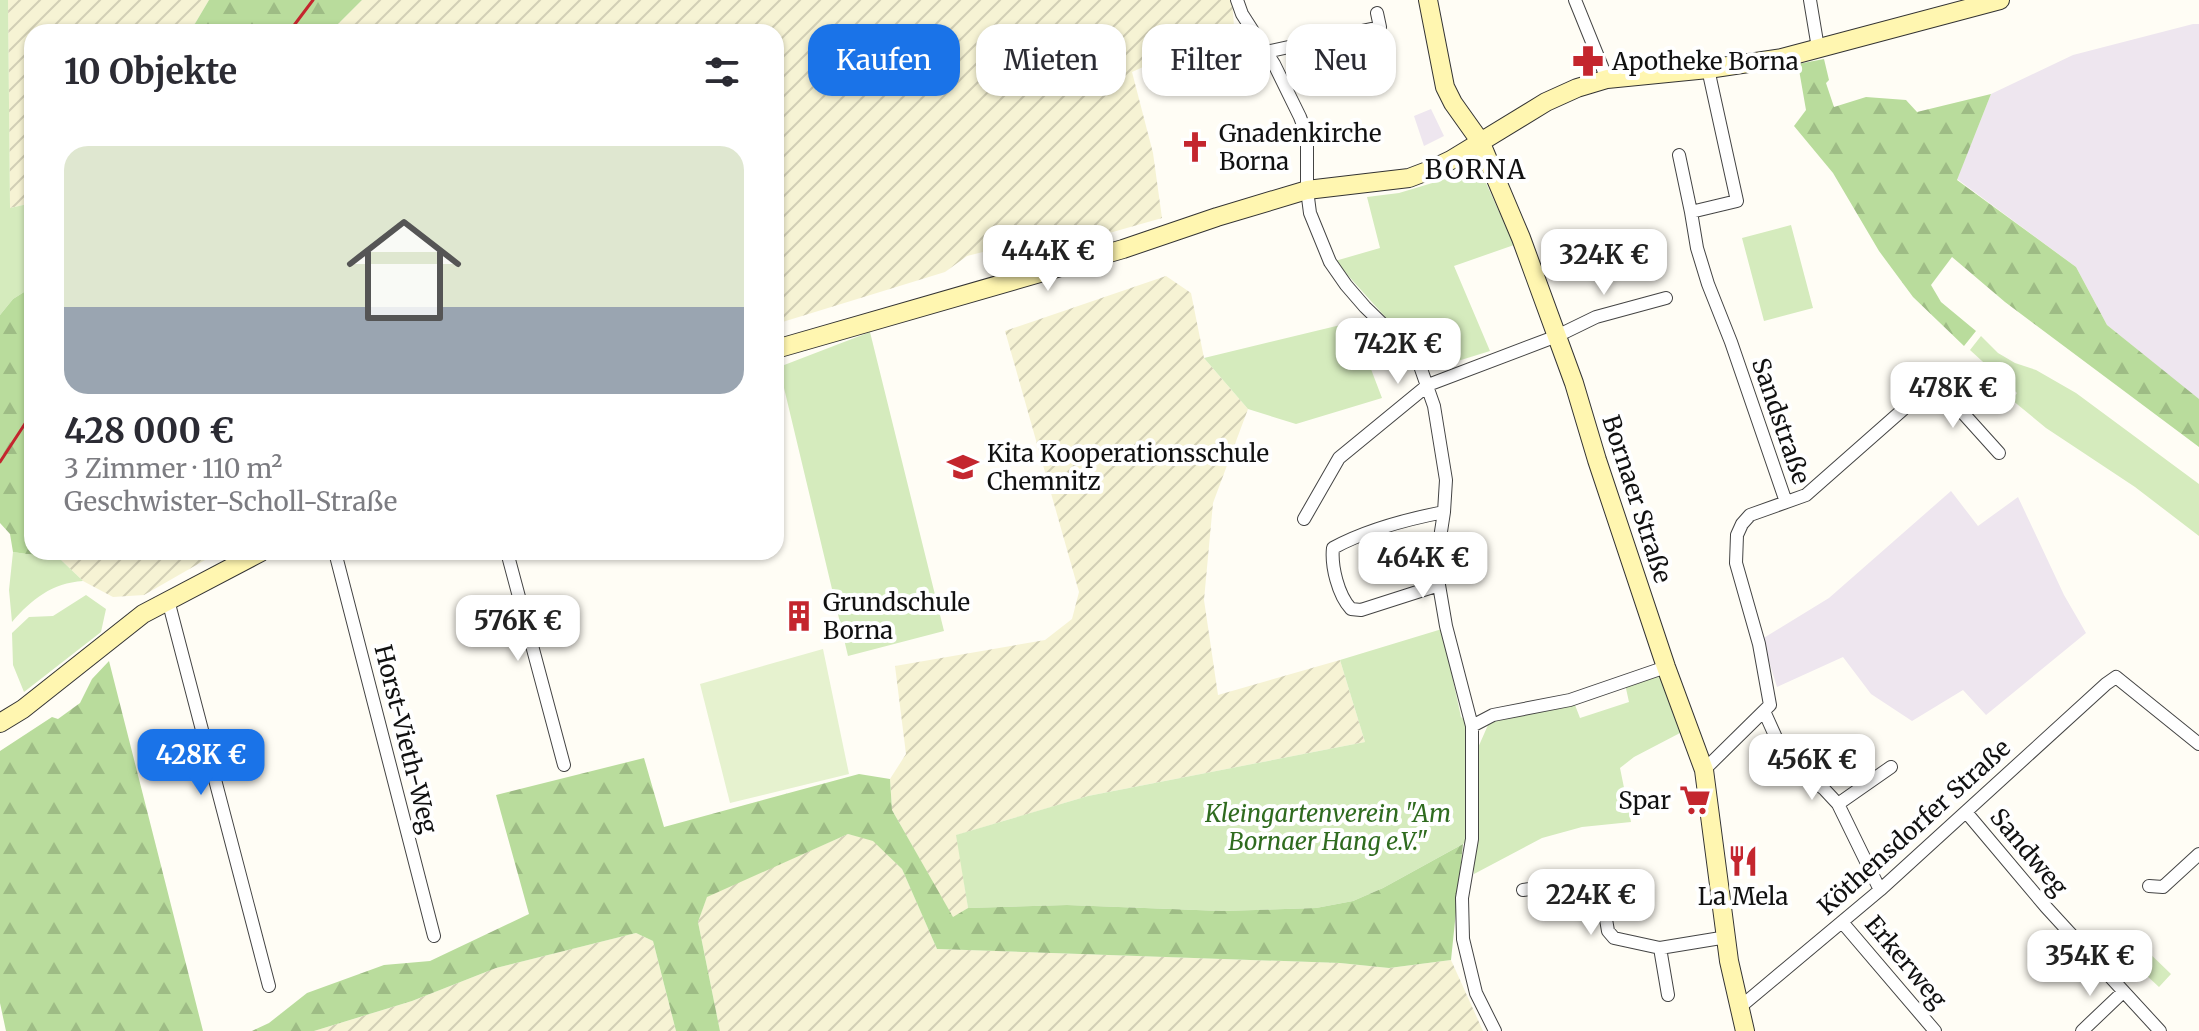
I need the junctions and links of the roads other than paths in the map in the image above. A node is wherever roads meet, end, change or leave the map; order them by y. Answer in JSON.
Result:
{"nodes":[{"id":1,"x":1237,"y":0,"type":"edge"},
{"id":2,"x":1428,"y":0,"type":"edge"},
{"id":3,"x":1575,"y":0,"type":"edge"},
{"id":4,"x":1810,"y":0,"type":"edge"},
{"id":5,"x":2000,"y":0,"type":"edge"},
{"id":6,"x":1377,"y":13,"type":"dead end"},
{"id":7,"x":1248,"y":24,"type":"edge"},
{"id":8,"x":1818,"y":48,"type":"junction"},
{"id":9,"x":1270,"y":51,"type":"edge"},
{"id":10,"x":1270,"y":60,"type":"edge"},
{"id":11,"x":1708,"y":69,"type":"junction"},
{"id":12,"x":1607,"y":79,"type":"junction"},
{"id":13,"x":1480,"y":141,"type":"junction"},
{"id":14,"x":1679,"y":155,"type":"dead end"},
{"id":15,"x":1307,"y":190,"type":"junction"},
{"id":16,"x":1691,"y":212,"type":"junction"},
{"id":17,"x":1666,"y":298,"type":"dead end"},
{"id":18,"x":1557,"y":336,"type":"junction"},
{"id":19,"x":784,"y":347,"type":"edge"},
{"id":20,"x":1949,"y":369,"type":"dead end"},
{"id":21,"x":1935,"y":382,"type":"junction"},
{"id":22,"x":1428,"y":385,"type":"junction"},
{"id":23,"x":1999,"y":453,"type":"dead end"},
{"id":24,"x":1786,"y":502,"type":"junction"},
{"id":25,"x":1444,"y":512,"type":"junction"},
{"id":26,"x":1304,"y":519,"type":"dead end"},
{"id":27,"x":246,"y":560,"type":"edge"},
{"id":28,"x":337,"y":560,"type":"edge"},
{"id":29,"x":509,"y":560,"type":"edge"},
{"id":30,"x":1439,"y":585,"type":"junction"},
{"id":31,"x":168,"y":600,"type":"junction"},
{"id":32,"x":1666,"y":667,"type":"junction"},
{"id":33,"x":1764,"y":711,"type":"junction"},
{"id":34,"x":0,"y":723,"type":"edge"},
{"id":35,"x":1472,"y":726,"type":"junction"},
{"id":36,"x":2199,"y":744,"type":"edge"},
{"id":37,"x":564,"y":765,"type":"dead end"},
{"id":38,"x":1891,"y":767,"type":"dead end"},
{"id":39,"x":1704,"y":770,"type":"junction"},
{"id":40,"x":1838,"y":804,"type":"junction"},
{"id":41,"x":1966,"y":812,"type":"junction"},
{"id":42,"x":2199,"y":854,"type":"edge"},
{"id":43,"x":2149,"y":886,"type":"dead end"},
{"id":44,"x":1523,"y":890,"type":"dead end"},
{"id":45,"x":1880,"y":890,"type":"junction"},
{"id":46,"x":1842,"y":922,"type":"junction"},
{"id":47,"x":434,"y":936,"type":"dead end"},
{"id":48,"x":1727,"y":937,"type":"junction"},
{"id":49,"x":1660,"y":948,"type":"junction"},
{"id":50,"x":269,"y":986,"type":"dead end"},
{"id":51,"x":2123,"y":992,"type":"junction"},
{"id":52,"x":1668,"y":995,"type":"dead end"},
{"id":53,"x":1739,"y":1008,"type":"junction"},
{"id":54,"x":1495,"y":1031,"type":"edge"},
{"id":55,"x":1745,"y":1031,"type":"edge"},
{"id":56,"x":1935,"y":1031,"type":"edge"},
{"id":57,"x":2082,"y":1031,"type":"edge"},
{"id":58,"x":2160,"y":1031,"type":"edge"}],
"edges":[{"from":1,"to":7,"type":"street"},
{"from":2,"to":13,"type":"street","name":"Bornaer Straße"},
{"from":3,"to":12,"type":"street"},
{"from":4,"to":8,"type":"street"},
{"from":5,"to":8,"type":"street"},
{"from":6,"to":9,"type":"street"},
{"from":8,"to":11,"type":"street"},
{"from":10,"to":15,"type":"street"},
{"from":11,"to":12,"type":"street"},
{"from":11,"to":16,"type":"street"},
{"from":12,"to":13,"type":"street"},
{"from":13,"to":15,"type":"street"},
{"from":13,"to":18,"type":"street","name":"Bornaer Straße"},
{"from":14,"to":16,"type":"street","name":"Sandstraße"},
{"from":15,"to":19,"type":"street"},
{"from":15,"to":22,"type":"street"},
{"from":16,"to":24,"type":"street","name":"Sandstraße"},
{"from":17,"to":18,"type":"street"},
{"from":18,"to":22,"type":"street"},
{"from":18,"to":32,"type":"street","name":"Bornaer Straße"},
{"from":20,"to":21,"type":"street"},
{"from":21,"to":23,"type":"street"},
{"from":21,"to":24,"type":"street"},
{"from":22,"to":25,"type":"street"},
{"from":22,"to":26,"type":"street"},
{"from":24,"to":33,"type":"street","name":"Sandstraße"},
{"from":25,"to":30,"type":"street"},
{"from":25,"to":30,"type":"street"},
{"from":27,"to":31,"type":"street"},
{"from":28,"to":47,"type":"street","name":"Horst-Vieth-Weg"},
{"from":29,"to":37,"type":"street"},
{"from":30,"to":35,"type":"street"},
{"from":31,"to":34,"type":"street"},
{"from":31,"to":50,"type":"street"},
{"from":32,"to":35,"type":"street"},
{"from":32,"to":39,"type":"street","name":"Bornaer Straße"},
{"from":33,"to":39,"type":"street"},
{"from":33,"to":40,"type":"street","name":"Sandstraße"},
{"from":35,"to":54,"type":"street"},
{"from":36,"to":41,"type":"street","name":"Köthensdorfer Straße"},
{"from":38,"to":40,"type":"street"},
{"from":39,"to":48,"type":"street","name":"Bornaer Straße"},
{"from":40,"to":45,"type":"street","name":"Sandstraße"},
{"from":41,"to":45,"type":"street","name":"Köthensdorfer Straße"},
{"from":41,"to":51,"type":"street","name":"Sandweg"},
{"from":42,"to":43,"type":"street"},
{"from":44,"to":49,"type":"street"},
{"from":45,"to":46,"type":"street","name":"Köthensdorfer Straße"},
{"from":46,"to":53,"type":"street","name":"Köthensdorfer Straße"},
{"from":46,"to":56,"type":"street","name":"Erkerweg"},
{"from":48,"to":49,"type":"street"},
{"from":48,"to":53,"type":"street","name":"Bornaer Straße"},
{"from":49,"to":52,"type":"street"},
{"from":51,"to":57,"type":"street"},
{"from":51,"to":58,"type":"street","name":"Sandweg"},
{"from":53,"to":55,"type":"street","name":"Bornaer Straße"}]}
